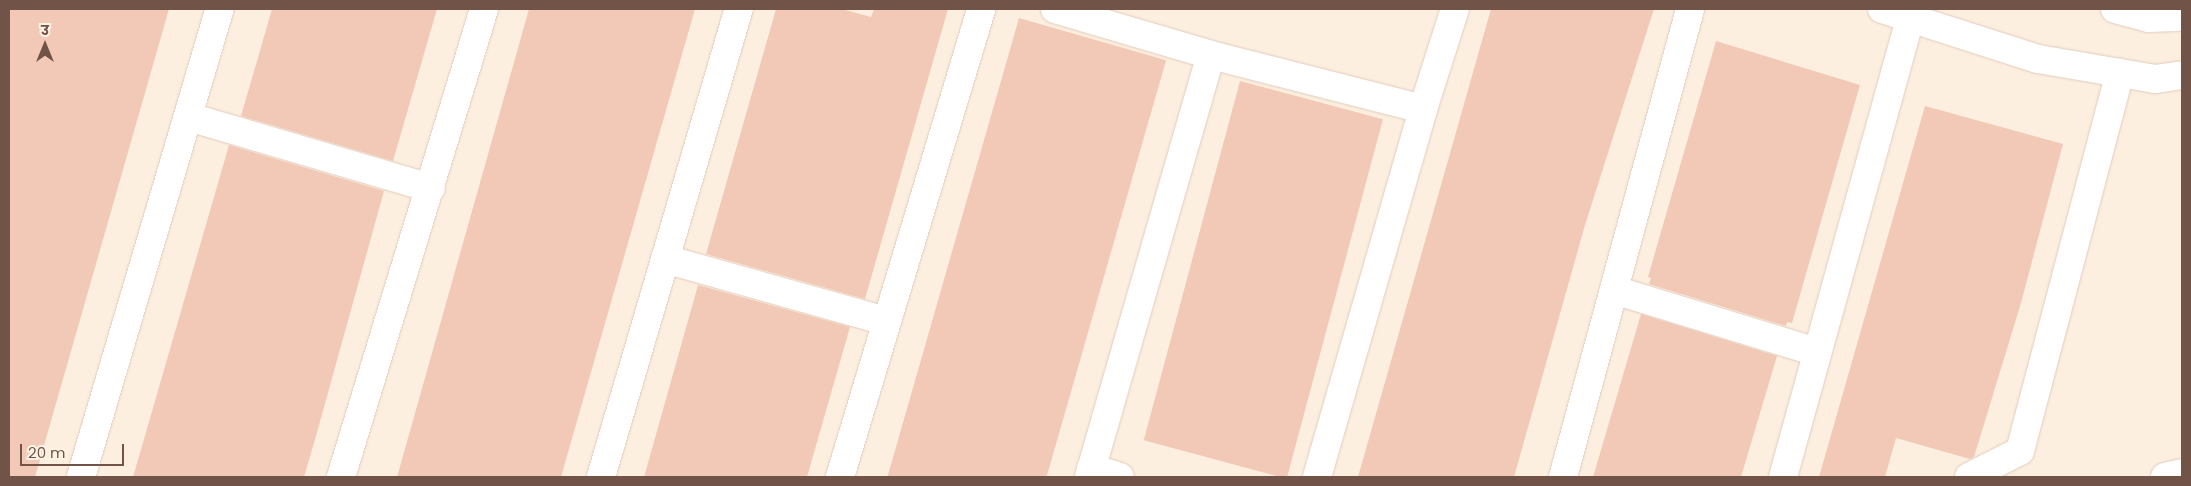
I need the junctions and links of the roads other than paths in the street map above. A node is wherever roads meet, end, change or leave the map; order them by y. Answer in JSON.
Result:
{"nodes":[{"id":1,"x":220,"y":9,"type":"edge"},
{"id":2,"x":484,"y":9,"type":"edge"},
{"id":3,"x":739,"y":9,"type":"edge"},
{"id":4,"x":981,"y":9,"type":"edge"},
{"id":5,"x":1055,"y":9,"type":"edge"},
{"id":6,"x":1455,"y":9,"type":"edge"},
{"id":7,"x":1690,"y":9,"type":"edge"},
{"id":8,"x":1882,"y":9,"type":"edge"},
{"id":9,"x":2115,"y":9,"type":"edge"},
{"id":10,"x":2182,"y":17,"type":"edge"},
{"id":11,"x":1910,"y":18,"type":"junction"},
{"id":12,"x":1211,"y":55,"type":"junction"},
{"id":13,"x":2120,"y":73,"type":"junction"},
{"id":14,"x":2182,"y":75,"type":"edge"},
{"id":15,"x":1423,"y":109,"type":"junction"},
{"id":16,"x":189,"y":117,"type":"junction"},
{"id":17,"x":431,"y":188,"type":"junction"},
{"id":18,"x":665,"y":259,"type":"junction"},
{"id":19,"x":1614,"y":290,"type":"junction"},
{"id":20,"x":886,"y":321,"type":"junction"},
{"id":21,"x":1817,"y":352,"type":"junction"},
{"id":22,"x":1090,"y":473,"type":"edge"},
{"id":23,"x":2182,"y":473,"type":"edge"},
{"id":24,"x":81,"y":477,"type":"edge"},
{"id":25,"x":341,"y":477,"type":"edge"},
{"id":26,"x":601,"y":477,"type":"edge"},
{"id":27,"x":840,"y":477,"type":"edge"},
{"id":28,"x":1120,"y":477,"type":"edge"},
{"id":29,"x":1317,"y":477,"type":"edge"},
{"id":30,"x":1563,"y":477,"type":"edge"},
{"id":31,"x":1782,"y":477,"type":"edge"},
{"id":32,"x":1969,"y":477,"type":"edge"},
{"id":33,"x":2164,"y":477,"type":"edge"}],
"edges":[{"from":1,"to":16,"type":"street"},
{"from":2,"to":17,"type":"street"},
{"from":3,"to":18,"type":"street"},
{"from":4,"to":20,"type":"street"},
{"from":5,"to":12,"type":"street"},
{"from":6,"to":15,"type":"street"},
{"from":7,"to":19,"type":"street"},
{"from":8,"to":11,"type":"street"},
{"from":9,"to":10,"type":"street"},
{"from":11,"to":13,"type":"street"},
{"from":11,"to":21,"type":"street"},
{"from":12,"to":15,"type":"street"},
{"from":12,"to":22,"type":"street"},
{"from":13,"to":14,"type":"street"},
{"from":13,"to":32,"type":"street"},
{"from":15,"to":29,"type":"street"},
{"from":16,"to":17,"type":"street"},
{"from":16,"to":24,"type":"street"},
{"from":17,"to":25,"type":"street"},
{"from":18,"to":20,"type":"street"},
{"from":18,"to":26,"type":"street"},
{"from":19,"to":21,"type":"street"},
{"from":19,"to":30,"type":"street"},
{"from":20,"to":27,"type":"street"},
{"from":21,"to":31,"type":"street"},
{"from":22,"to":28,"type":"street"},
{"from":23,"to":33,"type":"street"}]}
